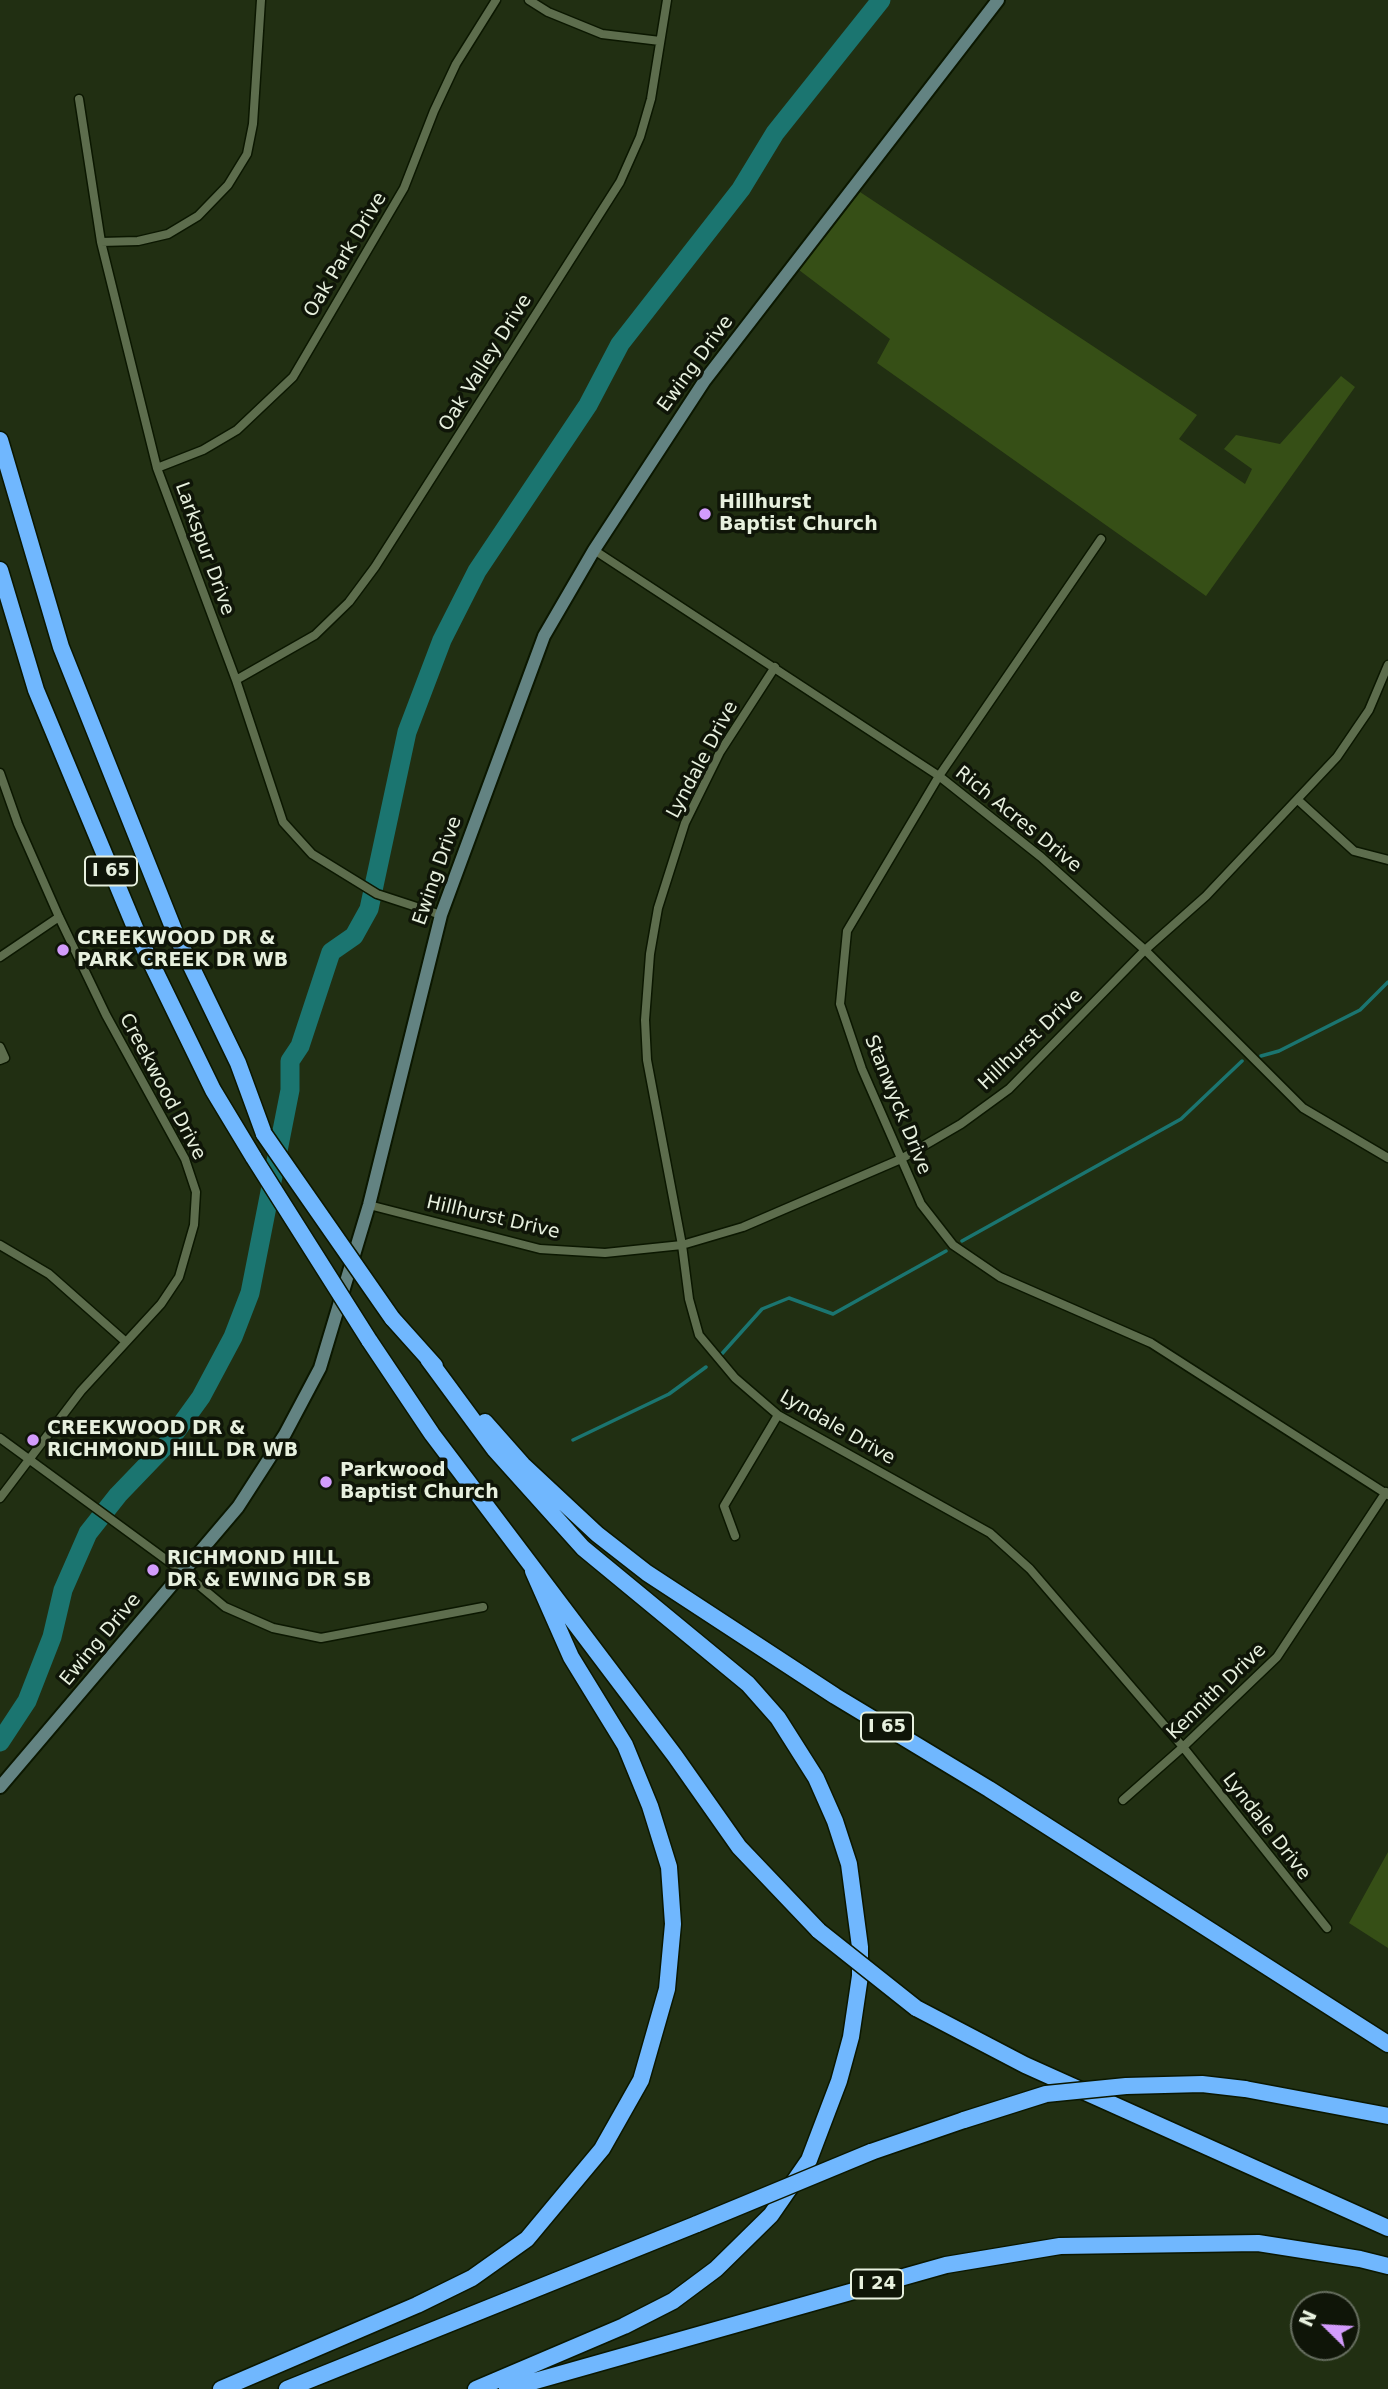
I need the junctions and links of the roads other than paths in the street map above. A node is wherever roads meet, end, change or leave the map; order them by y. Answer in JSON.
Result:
{"nodes":[{"id":1,"x":261,"y":0,"type":"edge"},
{"id":2,"x":496,"y":0,"type":"edge"},
{"id":3,"x":529,"y":0,"type":"edge"},
{"id":4,"x":667,"y":0,"type":"edge"},
{"id":5,"x":998,"y":0,"type":"edge"},
{"id":6,"x":660,"y":41,"type":"junction"},
{"id":7,"x":79,"y":99,"type":"dead end"},
{"id":8,"x":101,"y":242,"type":"junction"},
{"id":9,"x":0,"y":440,"type":"edge"},
{"id":10,"x":157,"y":468,"type":"junction"},
{"id":11,"x":1101,"y":539,"type":"dead end"},
{"id":12,"x":594,"y":550,"type":"junction"},
{"id":13,"x":0,"y":570,"type":"edge"},
{"id":14,"x":1388,"y":665,"type":"edge"},
{"id":15,"x":775,"y":667,"type":"junction"},
{"id":16,"x":236,"y":680,"type":"junction"},
{"id":17,"x":0,"y":773,"type":"edge"},
{"id":18,"x":939,"y":776,"type":"junction"},
{"id":19,"x":1298,"y":800,"type":"junction"},
{"id":20,"x":1388,"y":860,"type":"edge"},
{"id":21,"x":441,"y":915,"type":"junction"},
{"id":22,"x":59,"y":917,"type":"junction"},
{"id":23,"x":1145,"y":950,"type":"junction"},
{"id":24,"x":0,"y":957,"type":"edge"},
{"id":25,"x":0,"y":1047,"type":"edge"},
{"id":26,"x":0,"y":1060,"type":"edge"},
{"id":27,"x":1388,"y":1158,"type":"edge"},
{"id":28,"x":901,"y":1159,"type":"junction"},
{"id":29,"x":369,"y":1205,"type":"junction"},
{"id":30,"x":0,"y":1245,"type":"edge"},
{"id":31,"x":682,"y":1245,"type":"junction"},
{"id":32,"x":127,"y":1342,"type":"junction"},
{"id":33,"x":428,"y":1359,"type":"junction"},
{"id":34,"x":778,"y":1415,"type":"junction"},
{"id":35,"x":0,"y":1438,"type":"edge"},
{"id":36,"x":28,"y":1458,"type":"junction"},
{"id":37,"x":1387,"y":1493,"type":"edge"},
{"id":38,"x":0,"y":1498,"type":"edge"},
{"id":39,"x":735,"y":1536,"type":"dead end"},
{"id":40,"x":533,"y":1570,"type":"junction"},
{"id":41,"x":183,"y":1572,"type":"junction"},
{"id":42,"x":482,"y":1607,"type":"dead end"},
{"id":43,"x":1183,"y":1747,"type":"junction"},
{"id":44,"x":0,"y":1787,"type":"edge"},
{"id":45,"x":1122,"y":1800,"type":"dead end"},
{"id":46,"x":1326,"y":1928,"type":"dead end"},
{"id":47,"x":1388,"y":2044,"type":"edge"},
{"id":48,"x":1388,"y":2116,"type":"edge"},
{"id":49,"x":1388,"y":2228,"type":"edge"},
{"id":50,"x":1388,"y":2266,"type":"edge"},
{"id":51,"x":221,"y":2389,"type":"edge"},
{"id":52,"x":287,"y":2389,"type":"edge"},
{"id":53,"x":477,"y":2389,"type":"edge"},
{"id":54,"x":507,"y":2389,"type":"edge"}],
"edges":[{"from":1,"to":8,"type":"street"},
{"from":2,"to":10,"type":"street","name":"Oak Park Drive"},
{"from":3,"to":6,"type":"street"},
{"from":4,"to":6,"type":"street","name":"Oak Valley Drive"},
{"from":5,"to":12,"type":"main road","name":"Ewing Drive"},
{"from":6,"to":16,"type":"street","name":"Oak Valley Drive"},
{"from":7,"to":8,"type":"street","name":"Larkspur Drive"},
{"from":8,"to":10,"type":"street","name":"Larkspur Drive"},
{"from":9,"to":33,"type":"highway","number":"I 65","bridge":true},
{"from":10,"to":16,"type":"street","name":"Larkspur Drive"},
{"from":11,"to":18,"type":"street","name":"Stanwyck Drive"},
{"from":12,"to":15,"type":"street","name":"Rich Acres Drive"},
{"from":12,"to":21,"type":"main road","name":"Ewing Drive"},
{"from":13,"to":40,"type":"highway","number":"I 65","bridge":true},
{"from":14,"to":19,"type":"street","name":"Hillhurst Drive"},
{"from":15,"to":18,"type":"street","name":"Rich Acres Drive"},
{"from":15,"to":31,"type":"street","name":"Lyndale Drive"},
{"from":16,"to":21,"type":"street","name":"Larkspur Drive"},
{"from":17,"to":22,"type":"street","name":"Creekwood Drive"},
{"from":18,"to":23,"type":"street","name":"Rich Acres Drive"},
{"from":18,"to":28,"type":"street","name":"Stanwyck Drive"},
{"from":19,"to":20,"type":"street"},
{"from":19,"to":23,"type":"street","name":"Hillhurst Drive"},
{"from":21,"to":29,"type":"main road","name":"Ewing Drive"},
{"from":22,"to":24,"type":"street"},
{"from":22,"to":32,"type":"street","name":"Creekwood Drive"},
{"from":23,"to":27,"type":"street","name":"Rich Acres Drive"},
{"from":23,"to":28,"type":"street","name":"Hillhurst Drive"},
{"from":25,"to":26,"type":"street"},
{"from":28,"to":31,"type":"street","name":"Hillhurst Drive"},
{"from":28,"to":37,"type":"street","name":"Stanwyck Drive"},
{"from":29,"to":31,"type":"street","name":"Hillhurst Drive"},
{"from":29,"to":41,"type":"main road","name":"Ewing Drive"},
{"from":30,"to":32,"type":"street"},
{"from":31,"to":34,"type":"street","name":"Lyndale Drive"},
{"from":32,"to":36,"type":"street","name":"Creekwood Drive"},
{"from":33,"to":47,"type":"highway","number":"I 65"},
{"from":33,"to":53,"type":"highway"},
{"from":34,"to":39,"type":"street"},
{"from":34,"to":43,"type":"street","name":"Lyndale Drive"},
{"from":35,"to":36,"type":"street"},
{"from":36,"to":38,"type":"street","name":"Creekwood Drive"},
{"from":36,"to":41,"type":"street"},
{"from":37,"to":43,"type":"street","name":"Kennith Drive"},
{"from":40,"to":49,"type":"highway","number":"I 65","bridge":true},
{"from":40,"to":51,"type":"highway"},
{"from":41,"to":42,"type":"street"},
{"from":41,"to":44,"type":"main road","name":"Ewing Drive"},
{"from":43,"to":45,"type":"street","name":"Kennith Drive"},
{"from":43,"to":46,"type":"street","name":"Lyndale Drive"},
{"from":48,"to":52,"type":"highway","bridge":true},
{"from":50,"to":54,"type":"highway","number":"I 24"}]}
